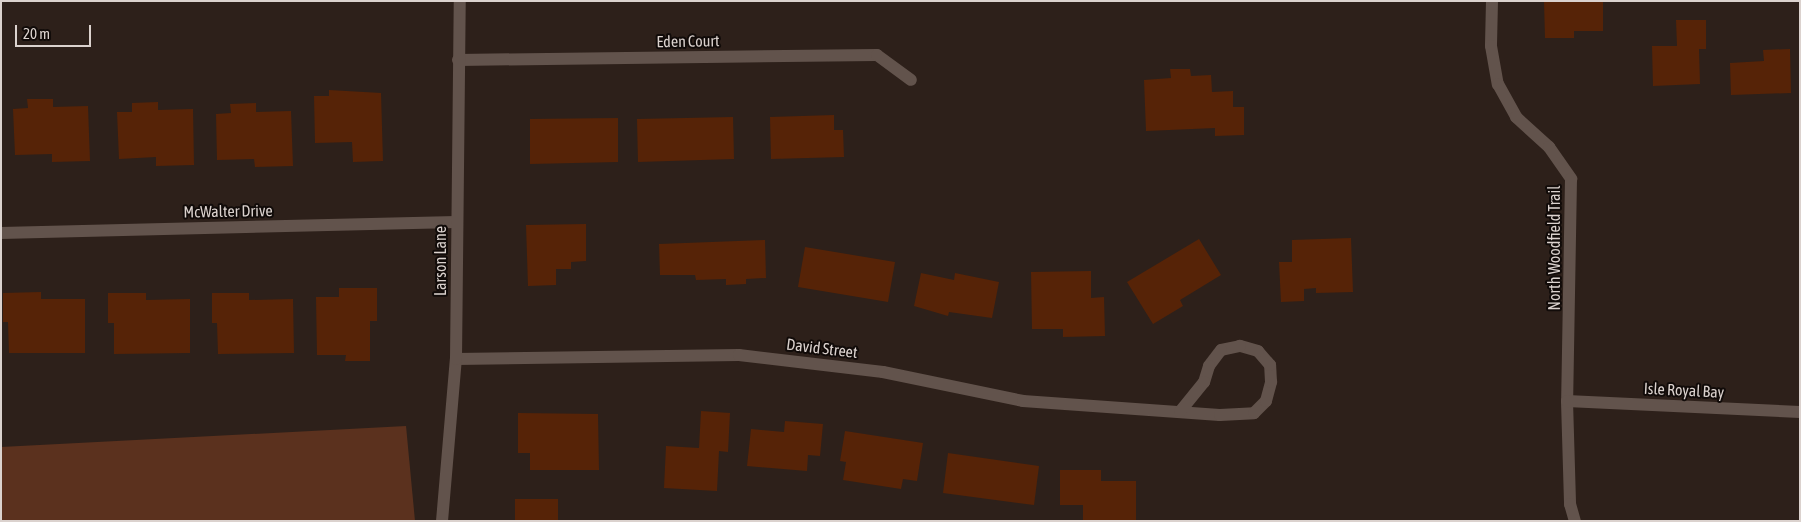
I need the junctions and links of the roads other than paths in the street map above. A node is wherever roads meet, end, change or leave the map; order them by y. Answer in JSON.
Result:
{"nodes":[{"id":1,"x":460,"y":1,"type":"edge"},
{"id":2,"x":1492,"y":1,"type":"edge"},
{"id":3,"x":458,"y":60,"type":"junction"},
{"id":4,"x":911,"y":80,"type":"dead end"},
{"id":5,"x":456,"y":222,"type":"junction"},
{"id":6,"x":1,"y":233,"type":"edge"},
{"id":7,"x":456,"y":359,"type":"junction"},
{"id":8,"x":1567,"y":401,"type":"junction"},
{"id":9,"x":1180,"y":412,"type":"junction"},
{"id":10,"x":1800,"y":412,"type":"edge"},
{"id":11,"x":442,"y":521,"type":"edge"},
{"id":12,"x":1575,"y":521,"type":"edge"}],
"edges":[{"from":1,"to":3,"type":"street","name":"Larson Lane"},
{"from":2,"to":8,"type":"street","name":"North Woodfield Trail"},
{"from":3,"to":4,"type":"street","name":"Eden Court"},
{"from":3,"to":5,"type":"street","name":"Larson Lane"},
{"from":5,"to":6,"type":"street","name":"McWalter Drive"},
{"from":5,"to":7,"type":"street","name":"Larson Lane"},
{"from":7,"to":9,"type":"street","name":"David Street"},
{"from":7,"to":11,"type":"street","name":"Larson Lane"},
{"from":8,"to":10,"type":"street","name":"Isle Royal Bay"},
{"from":8,"to":12,"type":"street","name":"North Woodfield Trail"},
{"from":9,"to":9,"type":"street","name":"David Street"}]}
